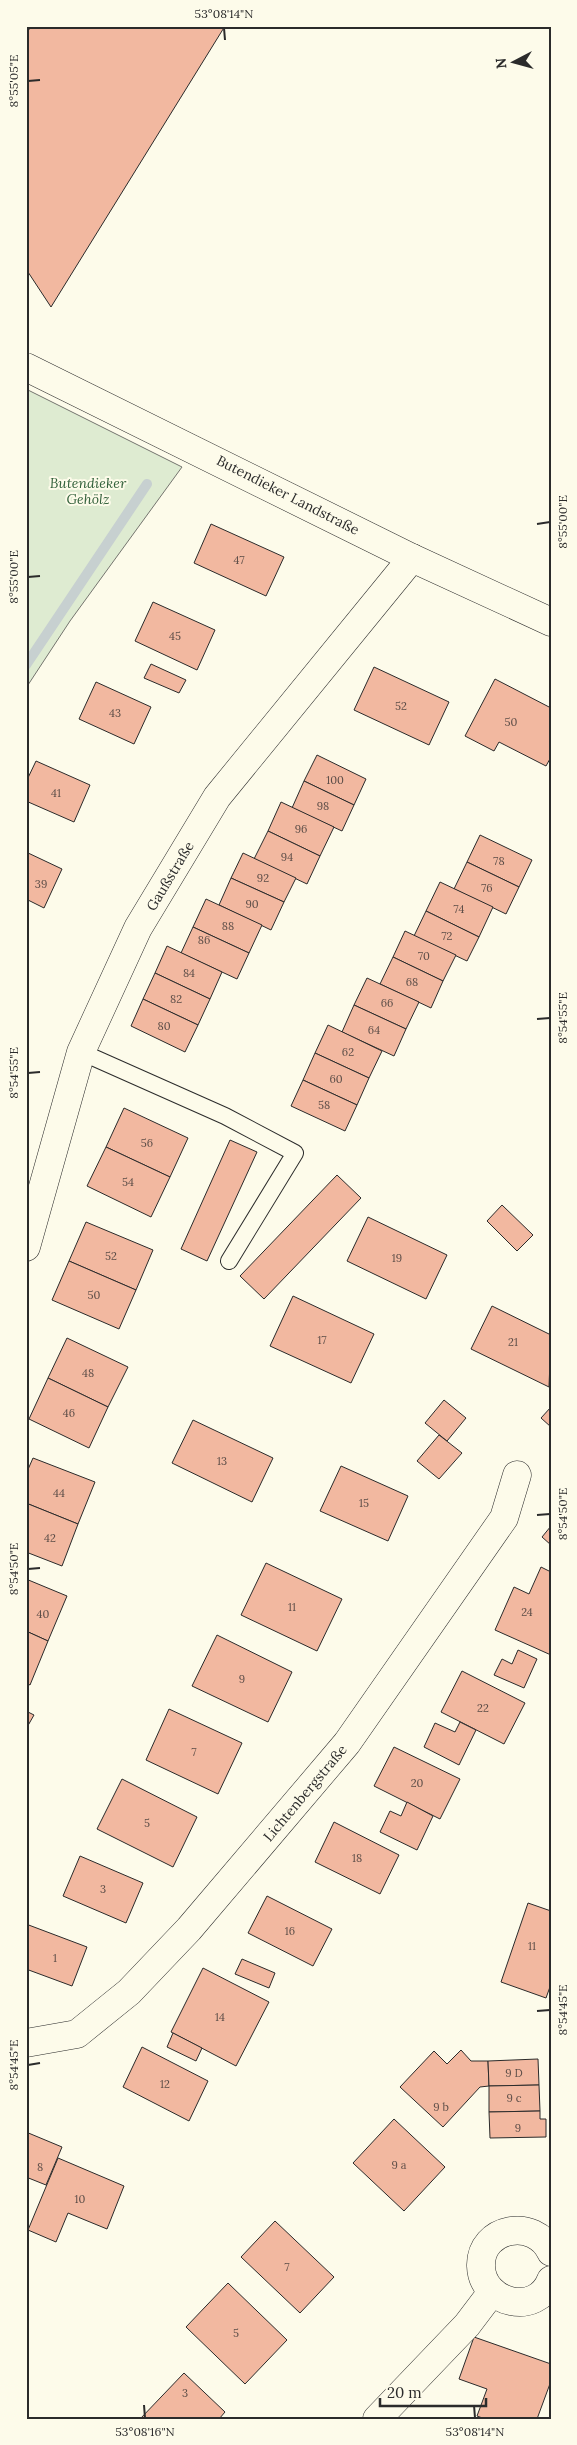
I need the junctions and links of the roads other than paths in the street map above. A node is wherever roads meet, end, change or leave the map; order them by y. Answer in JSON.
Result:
{"nodes":[{"id":1,"x":26,"y":366,"type":"edge"},
{"id":2,"x":412,"y":558,"type":"junction"},
{"id":3,"x":551,"y":622,"type":"edge"},
{"id":4,"x":81,"y":1052,"type":"junction"},
{"id":5,"x":26,"y":1247,"type":"edge"},
{"id":6,"x":229,"y":1261,"type":"dead end"},
{"id":7,"x":517,"y":1475,"type":"dead end"},
{"id":8,"x":26,"y":2043,"type":"edge"},
{"id":9,"x":550,"y":2248,"type":"edge"},
{"id":10,"x":551,"y":2280,"type":"edge"},
{"id":11,"x":492,"y":2292,"type":"junction"},
{"id":12,"x":377,"y":2419,"type":"edge"}],
"edges":[{"from":1,"to":2,"type":"street","name":"Butendieker Landstraße"},
{"from":2,"to":3,"type":"street","name":"Butendieker Landstraße"},
{"from":2,"to":4,"type":"street","name":"Gaußstraße"},
{"from":4,"to":5,"type":"street","name":"Gaußstraße"},
{"from":4,"to":6,"type":"lane"},
{"from":7,"to":8,"type":"street","name":"Lichtenbergstraße"},
{"from":9,"to":11,"type":"street"},
{"from":10,"to":11,"type":"street"},
{"from":11,"to":12,"type":"street"}]}
